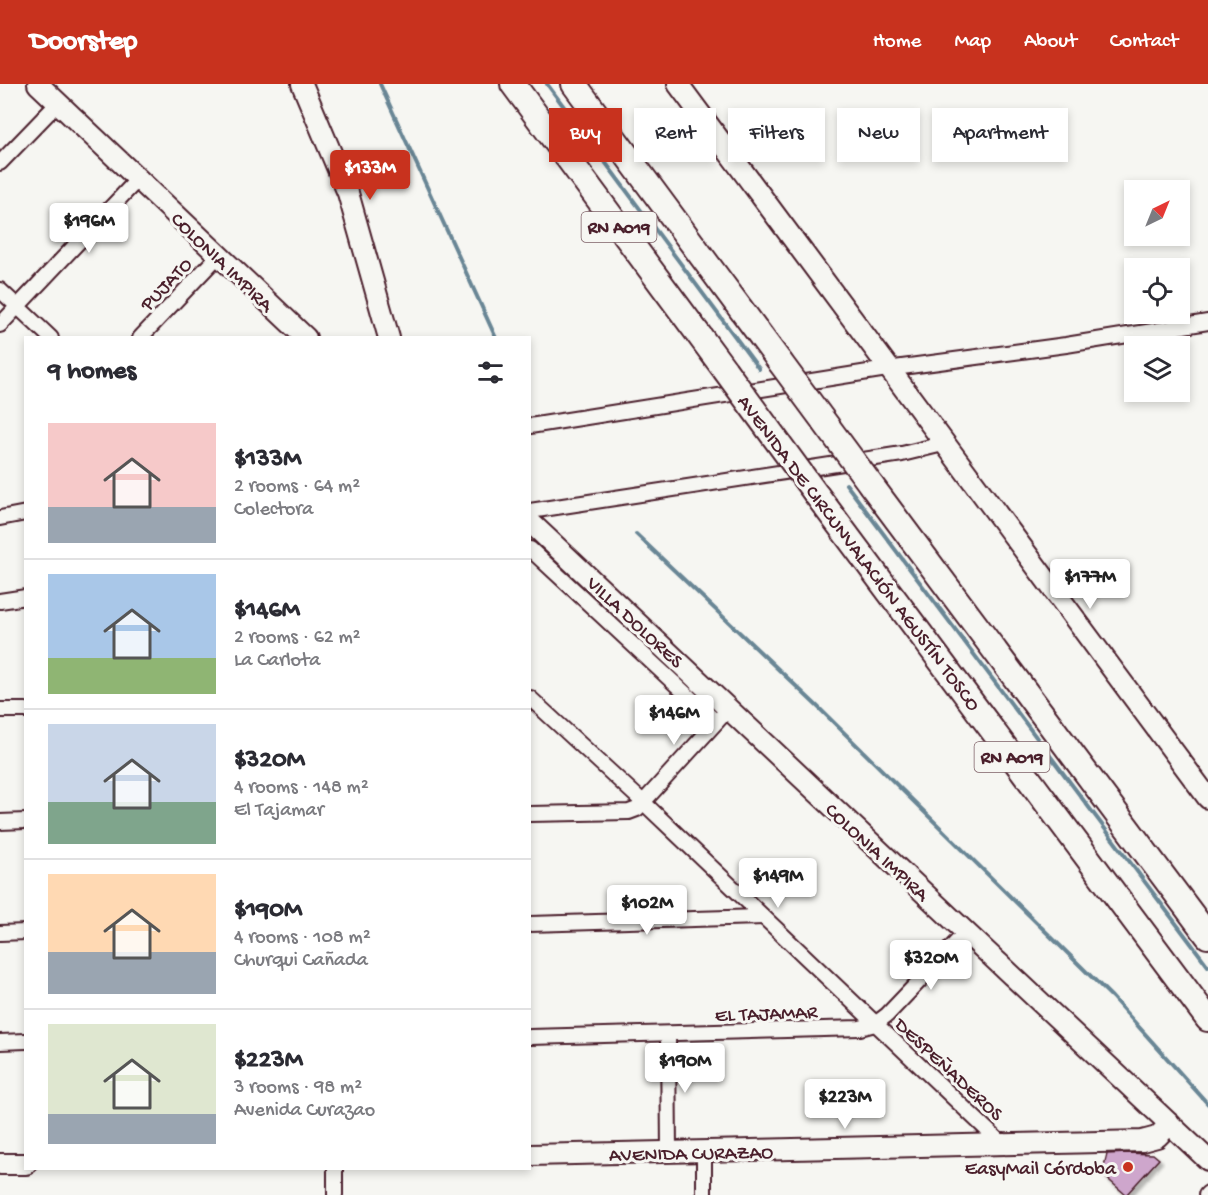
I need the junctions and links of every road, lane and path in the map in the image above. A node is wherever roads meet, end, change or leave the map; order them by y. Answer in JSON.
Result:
{"nodes":[{"id":1,"x":38,"y":84,"type":"edge"},
{"id":2,"x":302,"y":84,"type":"edge"},
{"id":3,"x":513,"y":84,"type":"edge"},
{"id":4,"x":574,"y":84,"type":"edge"},
{"id":5,"x":678,"y":84,"type":"edge"},
{"id":6,"x":58,"y":103,"type":"junction"},
{"id":7,"x":0,"y":163,"type":"edge"},
{"id":8,"x":138,"y":179,"type":"junction"},
{"id":9,"x":218,"y":256,"type":"junction"},
{"id":10,"x":0,"y":290,"type":"edge"},
{"id":11,"x":17,"y":306,"type":"junction"},
{"id":12,"x":1208,"y":322,"type":"edge"},
{"id":13,"x":0,"y":325,"type":"edge"},
{"id":14,"x":49,"y":336,"type":"edge"},
{"id":15,"x":142,"y":336,"type":"edge"},
{"id":16,"x":302,"y":336,"type":"edge"},
{"id":17,"x":387,"y":336,"type":"edge"},
{"id":18,"x":887,"y":369,"type":"junction"},
{"id":19,"x":531,"y":426,"type":"edge"},
{"id":20,"x":943,"y":444,"type":"junction"},
{"id":21,"x":531,"y":511,"type":"edge"},
{"id":22,"x":24,"y":513,"type":"edge"},
{"id":23,"x":0,"y":518,"type":"edge"},
{"id":24,"x":531,"y":523,"type":"edge"},
{"id":25,"x":531,"y":550,"type":"edge"},
{"id":26,"x":24,"y":597,"type":"edge"},
{"id":27,"x":0,"y":600,"type":"edge"},
{"id":28,"x":531,"y":699,"type":"edge"},
{"id":29,"x":0,"y":710,"type":"edge"},
{"id":30,"x":24,"y":710,"type":"edge"},
{"id":31,"x":722,"y":716,"type":"junction"},
{"id":32,"x":1208,"y":798,"type":"edge"},
{"id":33,"x":644,"y":803,"type":"junction"},
{"id":34,"x":531,"y":814,"type":"edge"},
{"id":35,"x":24,"y":821,"type":"edge"},
{"id":36,"x":0,"y":822,"type":"edge"},
{"id":37,"x":764,"y":917,"type":"junction"},
{"id":38,"x":531,"y":924,"type":"edge"},
{"id":39,"x":24,"y":932,"type":"edge"},
{"id":40,"x":0,"y":933,"type":"edge"},
{"id":41,"x":965,"y":933,"type":"junction"},
{"id":42,"x":1208,"y":936,"type":"edge"},
{"id":43,"x":1208,"y":1019,"type":"edge"},
{"id":44,"x":875,"y":1024,"type":"junction"},
{"id":45,"x":669,"y":1035,"type":"junction"},
{"id":46,"x":531,"y":1037,"type":"edge"},
{"id":47,"x":24,"y":1041,"type":"edge"},
{"id":48,"x":0,"y":1042,"type":"edge"},
{"id":49,"x":1170,"y":1125,"type":"junction"},
{"id":50,"x":1004,"y":1146,"type":"junction"},
{"id":51,"x":669,"y":1152,"type":"junction"},
{"id":52,"x":704,"y":1152,"type":"junction"},
{"id":53,"x":531,"y":1155,"type":"edge"},
{"id":54,"x":1208,"y":1160,"type":"edge"},
{"id":55,"x":0,"y":1164,"type":"edge"},
{"id":56,"x":24,"y":1164,"type":"edge"},
{"id":57,"x":335,"y":1170,"type":"edge"},
{"id":58,"x":335,"y":1195,"type":"edge"},
{"id":59,"x":704,"y":1195,"type":"edge"}],
"edges":[{"from":1,"to":6,"type":"street","name":"COLONIA IMPIRA"},
{"from":2,"to":17,"type":"street"},
{"from":3,"to":43,"type":"highway","name":"AVENIDA DE CIRCUNVALACIÓN AGUSTÍN TOSCO","number":"RN A019","bridge":true},
{"from":4,"to":42,"type":"highway","number":"RN A019","bridge":true},
{"from":5,"to":18,"type":"street"},
{"from":6,"to":7,"type":"street"},
{"from":6,"to":8,"type":"street","name":"COLONIA IMPIRA"},
{"from":8,"to":9,"type":"street","name":"COLONIA IMPIRA"},
{"from":8,"to":11,"type":"street"},
{"from":9,"to":15,"type":"street","name":"PUJATO"},
{"from":9,"to":16,"type":"street","name":"COLONIA IMPIRA"},
{"from":10,"to":11,"type":"street"},
{"from":11,"to":13,"type":"street"},
{"from":11,"to":14,"type":"street"},
{"from":12,"to":18,"type":"street"},
{"from":18,"to":19,"type":"street"},
{"from":18,"to":20,"type":"street"},
{"from":20,"to":21,"type":"street"},
{"from":20,"to":32,"type":"street"},
{"from":22,"to":23,"type":"street"},
{"from":24,"to":31,"type":"street","name":"COLONIA IMPIRA"},
{"from":25,"to":31,"type":"street","name":"VILLA DOLORES"},
{"from":26,"to":27,"type":"street"},
{"from":28,"to":33,"type":"street","name":"DESPEÑADEROS"},
{"from":29,"to":30,"type":"street"},
{"from":31,"to":33,"type":"street"},
{"from":31,"to":41,"type":"street","name":"COLONIA IMPIRA"},
{"from":33,"to":34,"type":"street"},
{"from":33,"to":37,"type":"street","name":"DESPEÑADEROS"},
{"from":35,"to":36,"type":"street"},
{"from":37,"to":38,"type":"street"},
{"from":37,"to":44,"type":"street","name":"DESPEÑADEROS"},
{"from":39,"to":40,"type":"street"},
{"from":41,"to":44,"type":"street"},
{"from":41,"to":49,"type":"street","name":"COLONIA IMPIRA"},
{"from":44,"to":45,"type":"street","name":"EL TAJAMAR"},
{"from":44,"to":50,"type":"street","name":"DESPEÑADEROS"},
{"from":45,"to":46,"type":"street","name":"EL TAJAMAR"},
{"from":45,"to":51,"type":"street"},
{"from":47,"to":48,"type":"street"},
{"from":49,"to":50,"type":"street","name":"AVENIDA CURAZAO"},
{"from":49,"to":54,"type":"street","name":"COLONIA IMPIRA"},
{"from":50,"to":52,"type":"street","name":"AVENIDA CURAZAO"},
{"from":51,"to":52,"type":"street","name":"AVENIDA CURAZAO"},
{"from":51,"to":53,"type":"street","name":"AVENIDA CURAZAO"},
{"from":52,"to":59,"type":"street"},
{"from":55,"to":56,"type":"street"},
{"from":57,"to":58,"type":"street"}]}
